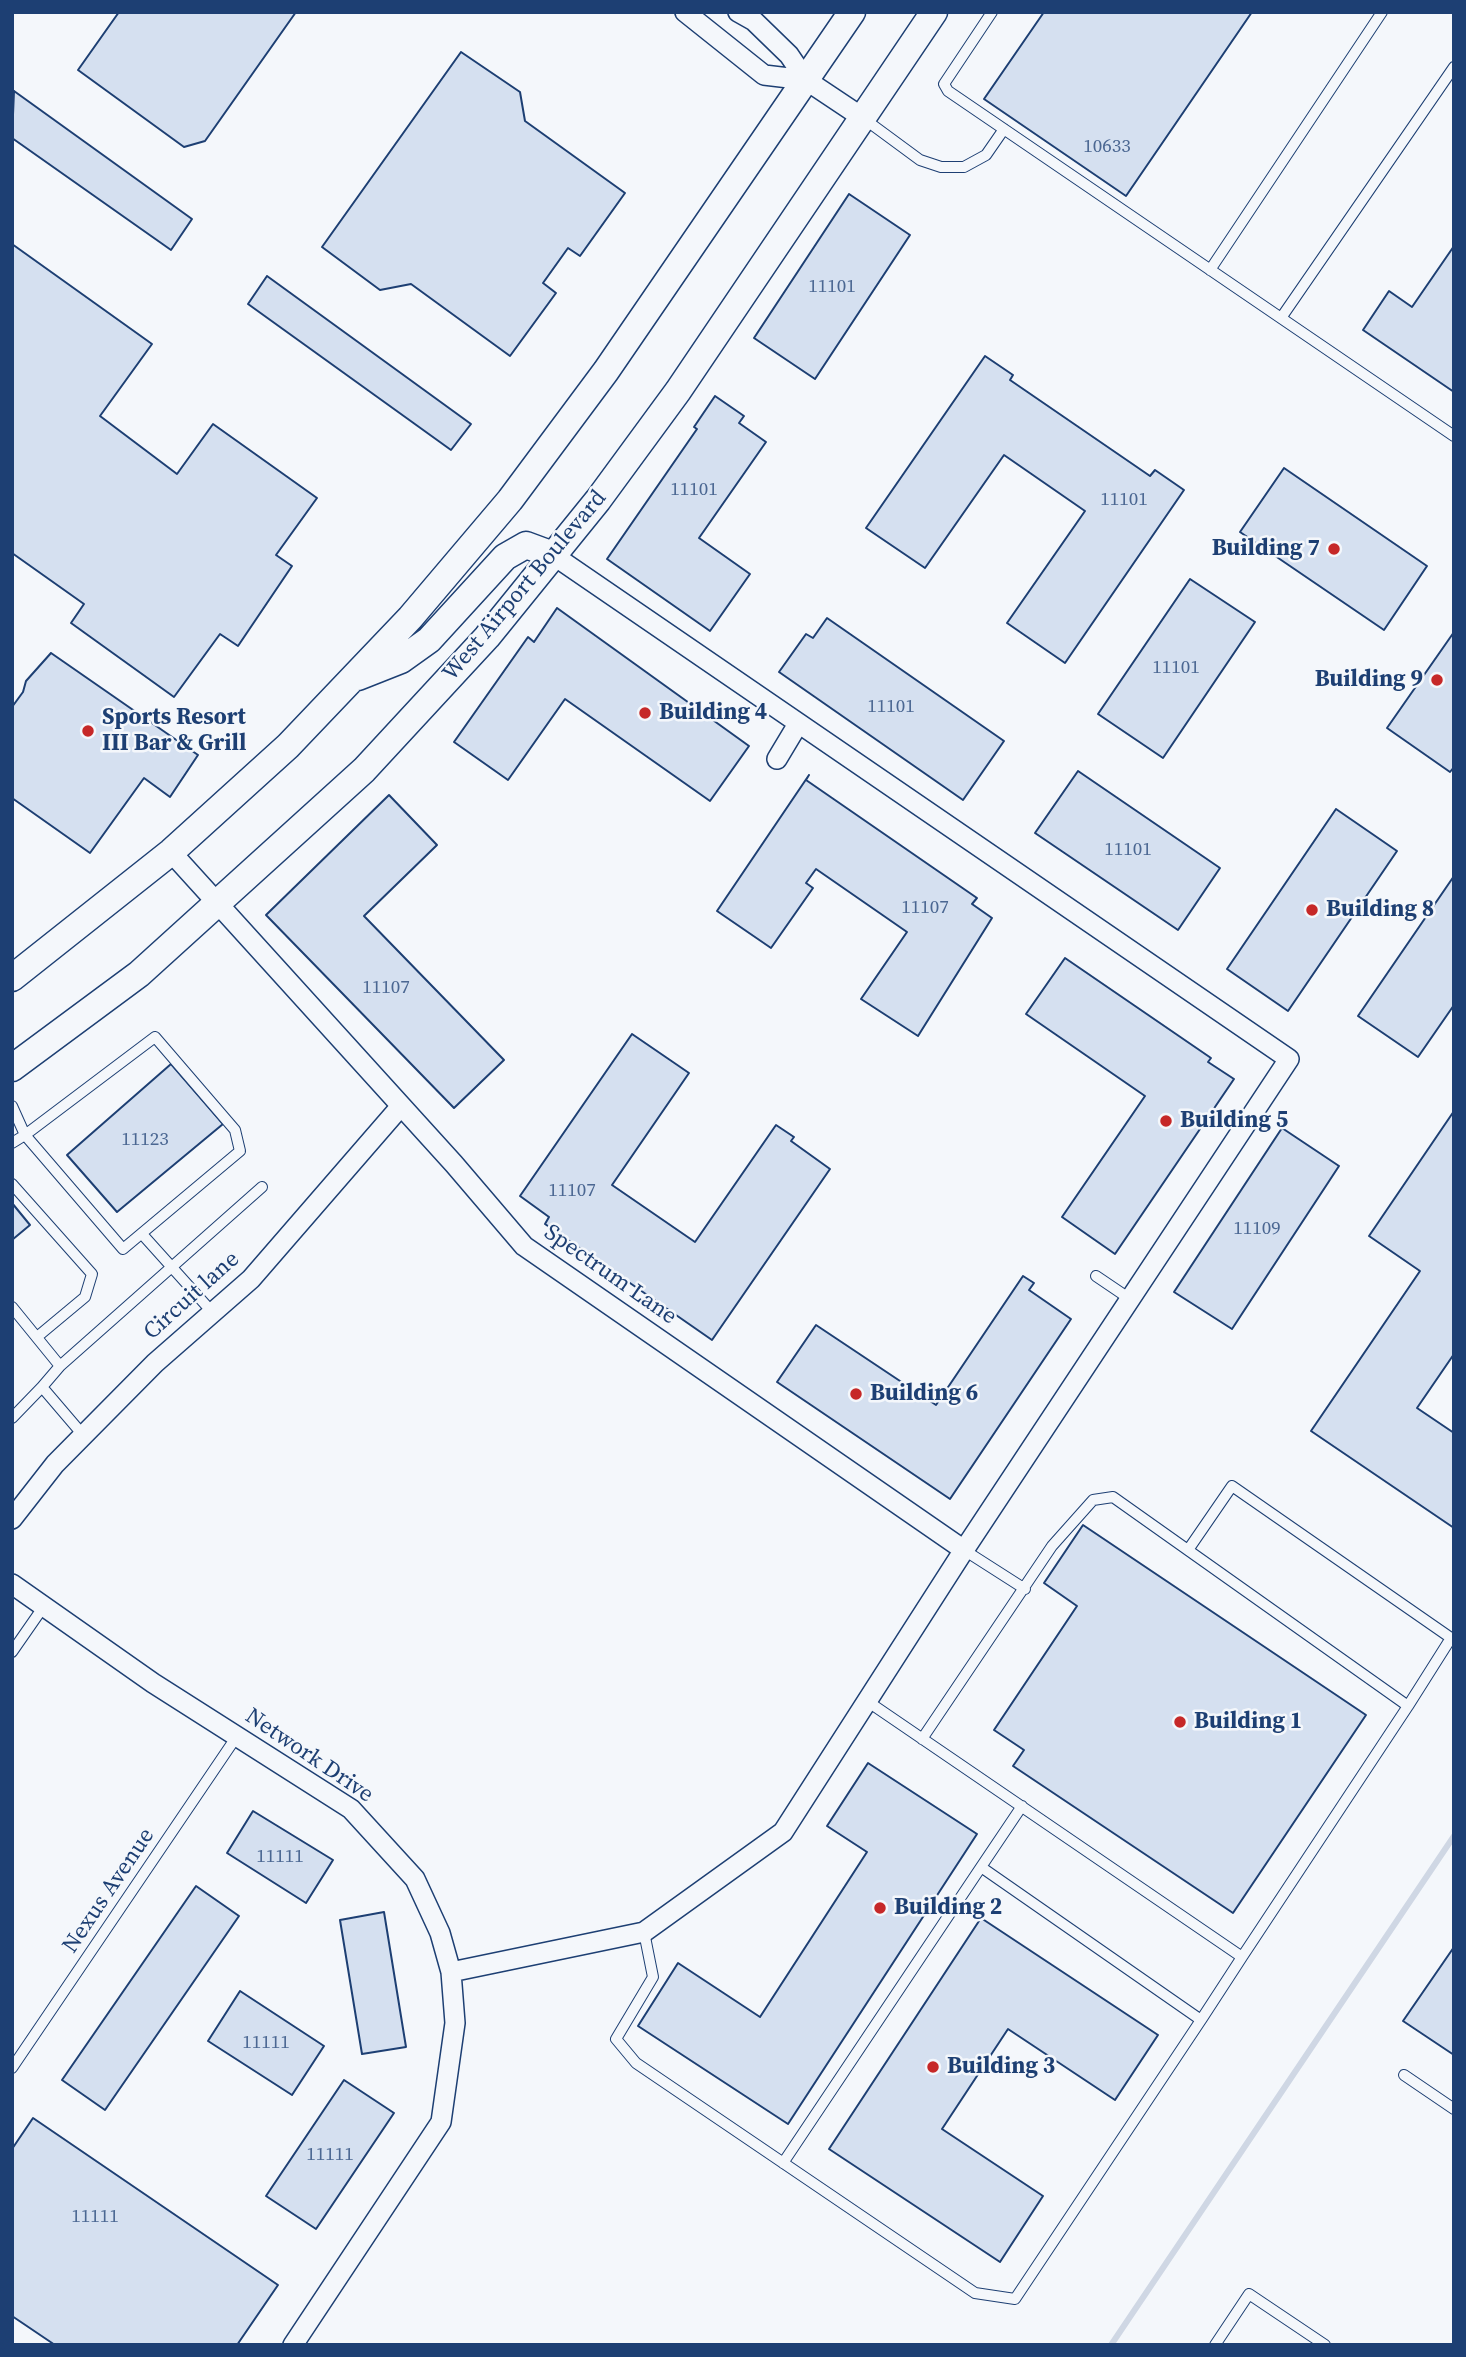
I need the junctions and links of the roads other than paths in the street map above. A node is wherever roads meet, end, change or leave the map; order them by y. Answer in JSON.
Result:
{"nodes":[{"id":1,"x":685,"y":12,"type":"edge"},
{"id":2,"x":738,"y":12,"type":"edge"},
{"id":3,"x":852,"y":12,"type":"edge"},
{"id":4,"x":934,"y":12,"type":"edge"},
{"id":5,"x":992,"y":12,"type":"edge"},
{"id":6,"x":1382,"y":12,"type":"edge"},
{"id":7,"x":1454,"y":67,"type":"edge"},
{"id":8,"x":806,"y":80,"type":"junction"},
{"id":9,"x":863,"y":118,"type":"junction"},
{"id":10,"x":1004,"y":129,"type":"junction"},
{"id":11,"x":1210,"y":270,"type":"junction"},
{"id":12,"x":1281,"y":318,"type":"junction"},
{"id":13,"x":1454,"y":436,"type":"edge"},
{"id":14,"x":554,"y":555,"type":"junction"},
{"id":15,"x":350,"y":680,"type":"junction"},
{"id":16,"x":798,"y":724,"type":"junction"},
{"id":17,"x":777,"y":759,"type":"dead end"},
{"id":18,"x":172,"y":852,"type":"junction"},
{"id":19,"x":216,"y":903,"type":"junction"},
{"id":20,"x":12,"y":978,"type":"edge"},
{"id":21,"x":12,"y":1068,"type":"edge"},
{"id":22,"x":12,"y":1106,"type":"edge"},
{"id":23,"x":401,"y":1106,"type":"junction"},
{"id":24,"x":25,"y":1135,"type":"junction"},
{"id":25,"x":12,"y":1143,"type":"edge"},
{"id":26,"x":12,"y":1184,"type":"edge"},
{"id":27,"x":262,"y":1187,"type":"dead end"},
{"id":28,"x":142,"y":1234,"type":"junction"},
{"id":29,"x":173,"y":1268,"type":"junction"},
{"id":30,"x":1097,"y":1276,"type":"dead end"},
{"id":31,"x":1130,"y":1299,"type":"junction"},
{"id":32,"x":12,"y":1307,"type":"edge"},
{"id":33,"x":213,"y":1312,"type":"junction"},
{"id":34,"x":37,"y":1337,"type":"junction"},
{"id":35,"x":60,"y":1366,"type":"junction"},
{"id":36,"x":42,"y":1387,"type":"junction"},
{"id":37,"x":12,"y":1418,"type":"edge"},
{"id":38,"x":83,"y":1435,"type":"junction"},
{"id":39,"x":12,"y":1519,"type":"edge"},
{"id":40,"x":964,"y":1550,"type":"junction"},
{"id":41,"x":1188,"y":1550,"type":"junction"},
{"id":42,"x":12,"y":1584,"type":"edge"},
{"id":43,"x":1025,"y":1589,"type":"junction"},
{"id":44,"x":44,"y":1606,"type":"junction"},
{"id":45,"x":12,"y":1653,"type":"edge"},
{"id":46,"x":867,"y":1701,"type":"junction"},
{"id":47,"x":1408,"y":1706,"type":"junction"},
{"id":48,"x":237,"y":1737,"type":"junction"},
{"id":49,"x":922,"y":1739,"type":"junction"},
{"id":50,"x":1022,"y":1806,"type":"junction"},
{"id":51,"x":981,"y":1867,"type":"junction"},
{"id":52,"x":644,"y":1932,"type":"junction"},
{"id":53,"x":1242,"y":1957,"type":"junction"},
{"id":54,"x":452,"y":1972,"type":"junction"},
{"id":55,"x":1202,"y":2020,"type":"junction"},
{"id":56,"x":12,"y":2068,"type":"edge"},
{"id":57,"x":1404,"y":2075,"type":"dead end"},
{"id":58,"x":1454,"y":2109,"type":"edge"},
{"id":59,"x":783,"y":2163,"type":"junction"},
{"id":60,"x":293,"y":2345,"type":"edge"},
{"id":61,"x":1215,"y":2345,"type":"edge"},
{"id":62,"x":1325,"y":2345,"type":"edge"}],
"edges":[{"from":1,"to":8,"type":"street"},
{"from":2,"to":8,"type":"street"},
{"from":3,"to":8,"type":"main road"},
{"from":4,"to":9,"type":"main road","name":"West Airport Boulevard"},
{"from":5,"to":10,"type":"lane"},
{"from":6,"to":11,"type":"lane"},
{"from":7,"to":12,"type":"lane"},
{"from":8,"to":9,"type":"street"},
{"from":8,"to":15,"type":"main road"},
{"from":9,"to":10,"type":"lane"},
{"from":9,"to":14,"type":"main road","name":"West Airport Boulevard"},
{"from":10,"to":11,"type":"lane"},
{"from":11,"to":12,"type":"lane"},
{"from":12,"to":13,"type":"lane"},
{"from":14,"to":15,"type":"main road"},
{"from":14,"to":16,"type":"street"},
{"from":14,"to":19,"type":"main road","name":"West Airport Boulevard"},
{"from":15,"to":18,"type":"main road"},
{"from":16,"to":17,"type":"street"},
{"from":16,"to":31,"type":"street"},
{"from":18,"to":19,"type":"street","name":"Spectrum Lane"},
{"from":18,"to":20,"type":"main road"},
{"from":19,"to":21,"type":"main road","name":"West Airport Boulevard"},
{"from":19,"to":23,"type":"street","name":"Spectrum Lane"},
{"from":22,"to":24,"type":"lane"},
{"from":23,"to":33,"type":"street","name":"Circuit lane"},
{"from":23,"to":40,"type":"street","name":"Spectrum Lane"},
{"from":24,"to":25,"type":"lane"},
{"from":24,"to":28,"type":"lane"},
{"from":24,"to":28,"type":"lane"},
{"from":26,"to":34,"type":"lane"},
{"from":27,"to":29,"type":"lane"},
{"from":28,"to":29,"type":"lane"},
{"from":29,"to":33,"type":"lane"},
{"from":29,"to":35,"type":"lane"},
{"from":30,"to":31,"type":"lane"},
{"from":31,"to":40,"type":"street"},
{"from":32,"to":34,"type":"lane"},
{"from":33,"to":38,"type":"street","name":"Circuit lane"},
{"from":34,"to":35,"type":"lane"},
{"from":35,"to":36,"type":"lane"},
{"from":36,"to":37,"type":"lane"},
{"from":36,"to":38,"type":"lane"},
{"from":38,"to":39,"type":"street","name":"Circuit lane"},
{"from":40,"to":43,"type":"lane"},
{"from":40,"to":46,"type":"street"},
{"from":41,"to":43,"type":"lane"},
{"from":41,"to":47,"type":"lane"},
{"from":41,"to":47,"type":"lane"},
{"from":42,"to":44,"type":"street","name":"Network Drive"},
{"from":43,"to":49,"type":"lane"},
{"from":44,"to":45,"type":"lane"},
{"from":44,"to":48,"type":"street","name":"Network Drive"},
{"from":46,"to":49,"type":"lane"},
{"from":46,"to":52,"type":"street"},
{"from":47,"to":53,"type":"lane"},
{"from":48,"to":54,"type":"street","name":"Network Drive"},
{"from":48,"to":56,"type":"lane","name":"Nexus Avenue"},
{"from":49,"to":50,"type":"lane"},
{"from":50,"to":51,"type":"lane"},
{"from":50,"to":53,"type":"lane"},
{"from":51,"to":55,"type":"lane"},
{"from":51,"to":59,"type":"lane"},
{"from":52,"to":54,"type":"street"},
{"from":52,"to":59,"type":"lane"},
{"from":53,"to":55,"type":"lane"},
{"from":54,"to":60,"type":"street","name":"Network Drive"},
{"from":55,"to":59,"type":"lane"},
{"from":57,"to":58,"type":"lane"},
{"from":61,"to":62,"type":"lane"}]}
